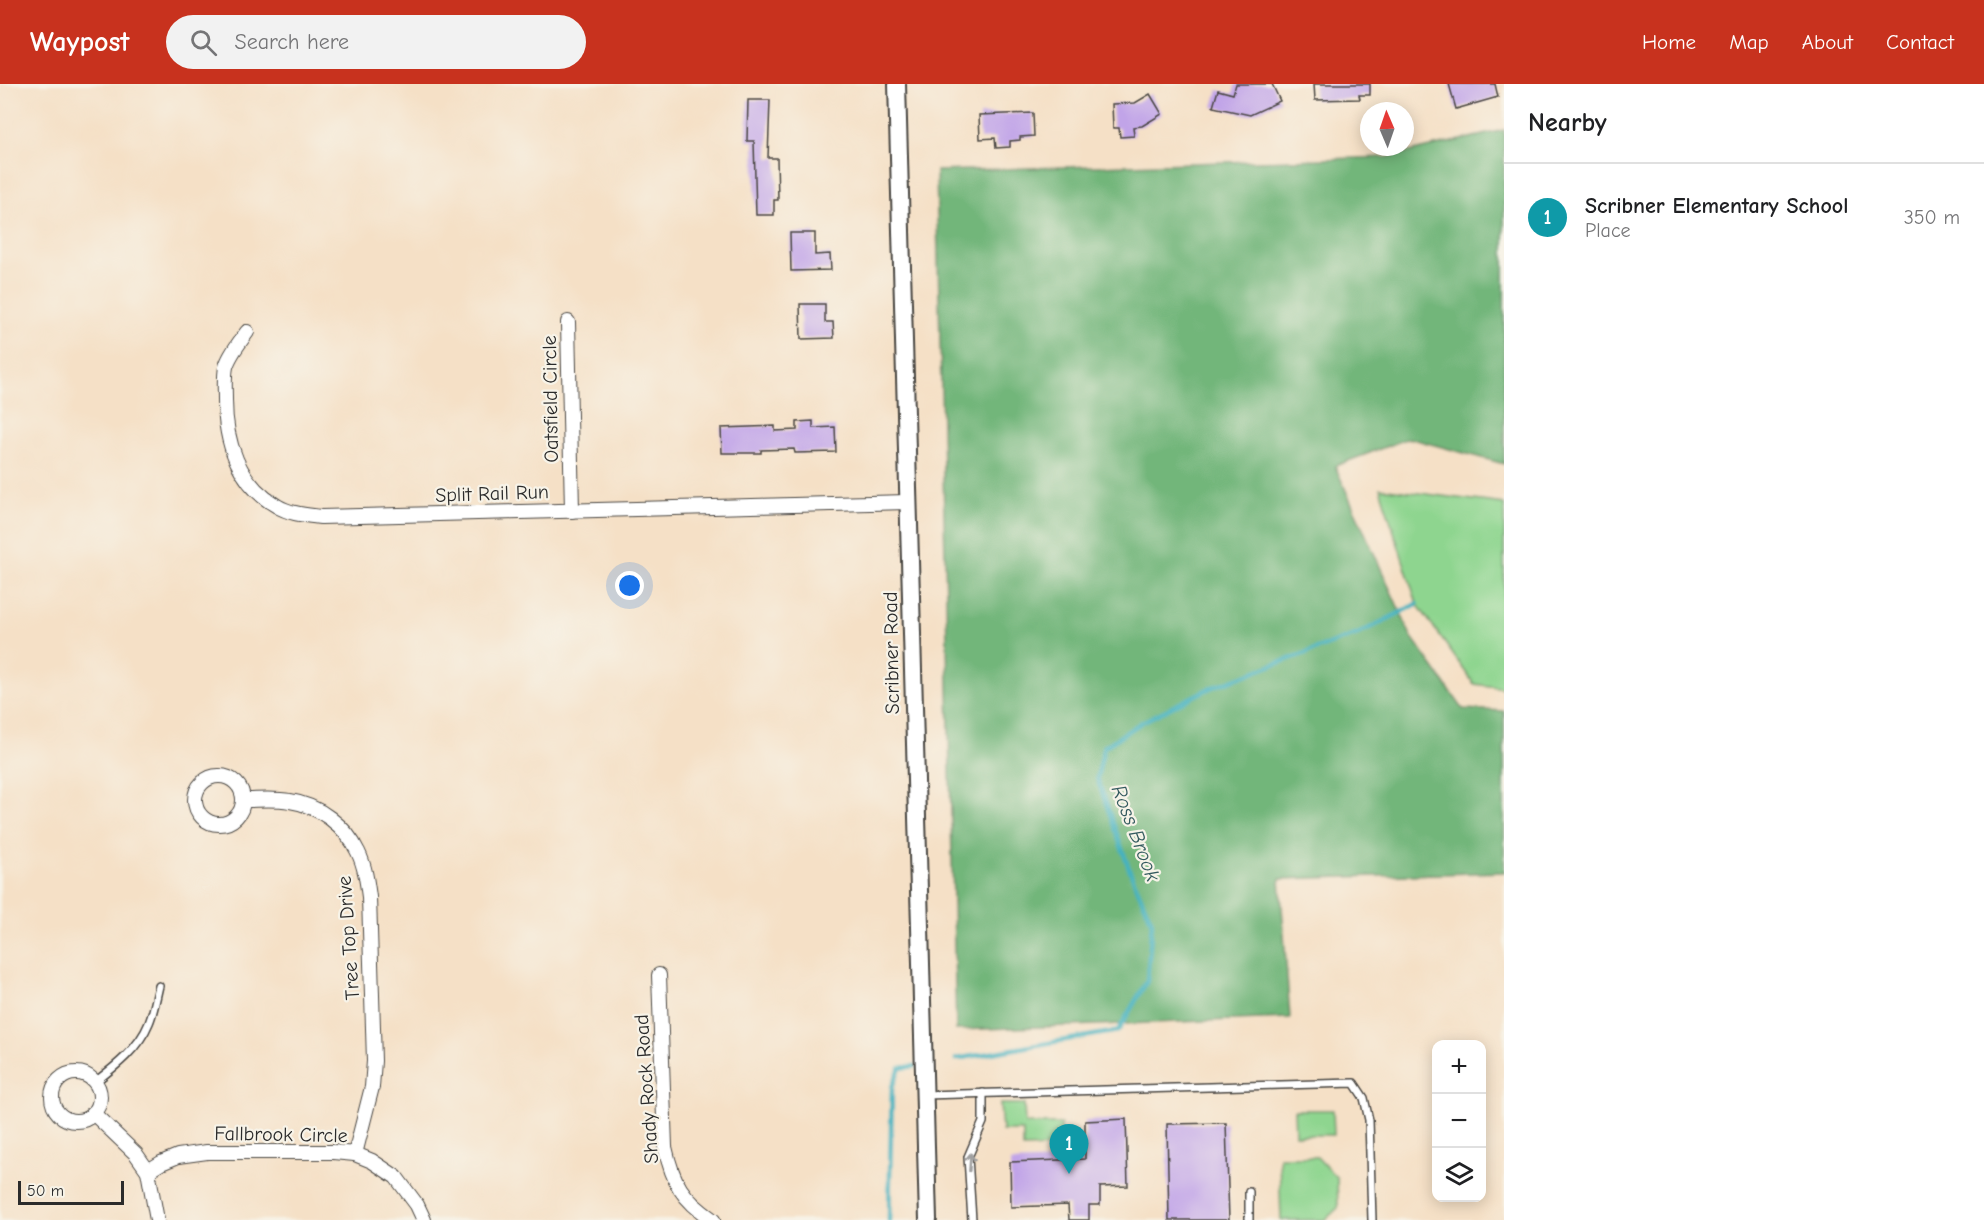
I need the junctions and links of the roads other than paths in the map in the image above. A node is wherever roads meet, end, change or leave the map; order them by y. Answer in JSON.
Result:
{"nodes":[{"id":1,"x":897,"y":84,"type":"edge"},
{"id":2,"x":568,"y":322,"type":"dead end"},
{"id":3,"x":247,"y":332,"type":"dead end"},
{"id":4,"x":908,"y":502,"type":"junction"},
{"id":5,"x":572,"y":511,"type":"junction"},
{"id":6,"x":243,"y":800,"type":"dead end"},
{"id":7,"x":659,"y":975,"type":"dead end"},
{"id":8,"x":159,"y":986,"type":"dead end"},
{"id":9,"x":95,"y":1082,"type":"junction"},
{"id":10,"x":983,"y":1093,"type":"junction"},
{"id":11,"x":924,"y":1095,"type":"junction"},
{"id":12,"x":93,"y":1113,"type":"junction"},
{"id":13,"x":355,"y":1154,"type":"junction"},
{"id":14,"x":148,"y":1172,"type":"junction"},
{"id":15,"x":1249,"y":1192,"type":"dead end"},
{"id":16,"x":157,"y":1220,"type":"edge"},
{"id":17,"x":424,"y":1220,"type":"edge"},
{"id":18,"x":713,"y":1220,"type":"edge"},
{"id":19,"x":928,"y":1220,"type":"edge"},
{"id":20,"x":972,"y":1220,"type":"edge"},
{"id":21,"x":1249,"y":1220,"type":"edge"},
{"id":22,"x":1372,"y":1220,"type":"edge"}],
"edges":[{"from":1,"to":4,"type":"street","name":"Scribner Road"},
{"from":2,"to":5,"type":"street","name":"Oatsfield Circle"},
{"from":3,"to":5,"type":"street","name":"Split Rail Run"},
{"from":4,"to":5,"type":"street","name":"Split Rail Run"},
{"from":4,"to":11,"type":"street","name":"Scribner Road"},
{"from":6,"to":13,"type":"street","name":"Tree Top Drive"},
{"from":7,"to":18,"type":"street","name":"Shady Rock Road"},
{"from":8,"to":9,"type":"lane"},
{"from":9,"to":12,"type":"street"},
{"from":9,"to":12,"type":"street"},
{"from":10,"to":11,"type":"lane"},
{"from":20,"to":10,"type":"lane","one_way":true},
{"from":10,"to":22,"type":"lane"},
{"from":11,"to":19,"type":"street","name":"Scribner Road"},
{"from":12,"to":14,"type":"street"},
{"from":13,"to":14,"type":"street","name":"Fallbrook Circle"},
{"from":13,"to":17,"type":"street","name":"Fallbrook Circle"},
{"from":14,"to":16,"type":"street"},
{"from":15,"to":21,"type":"lane"}]}
